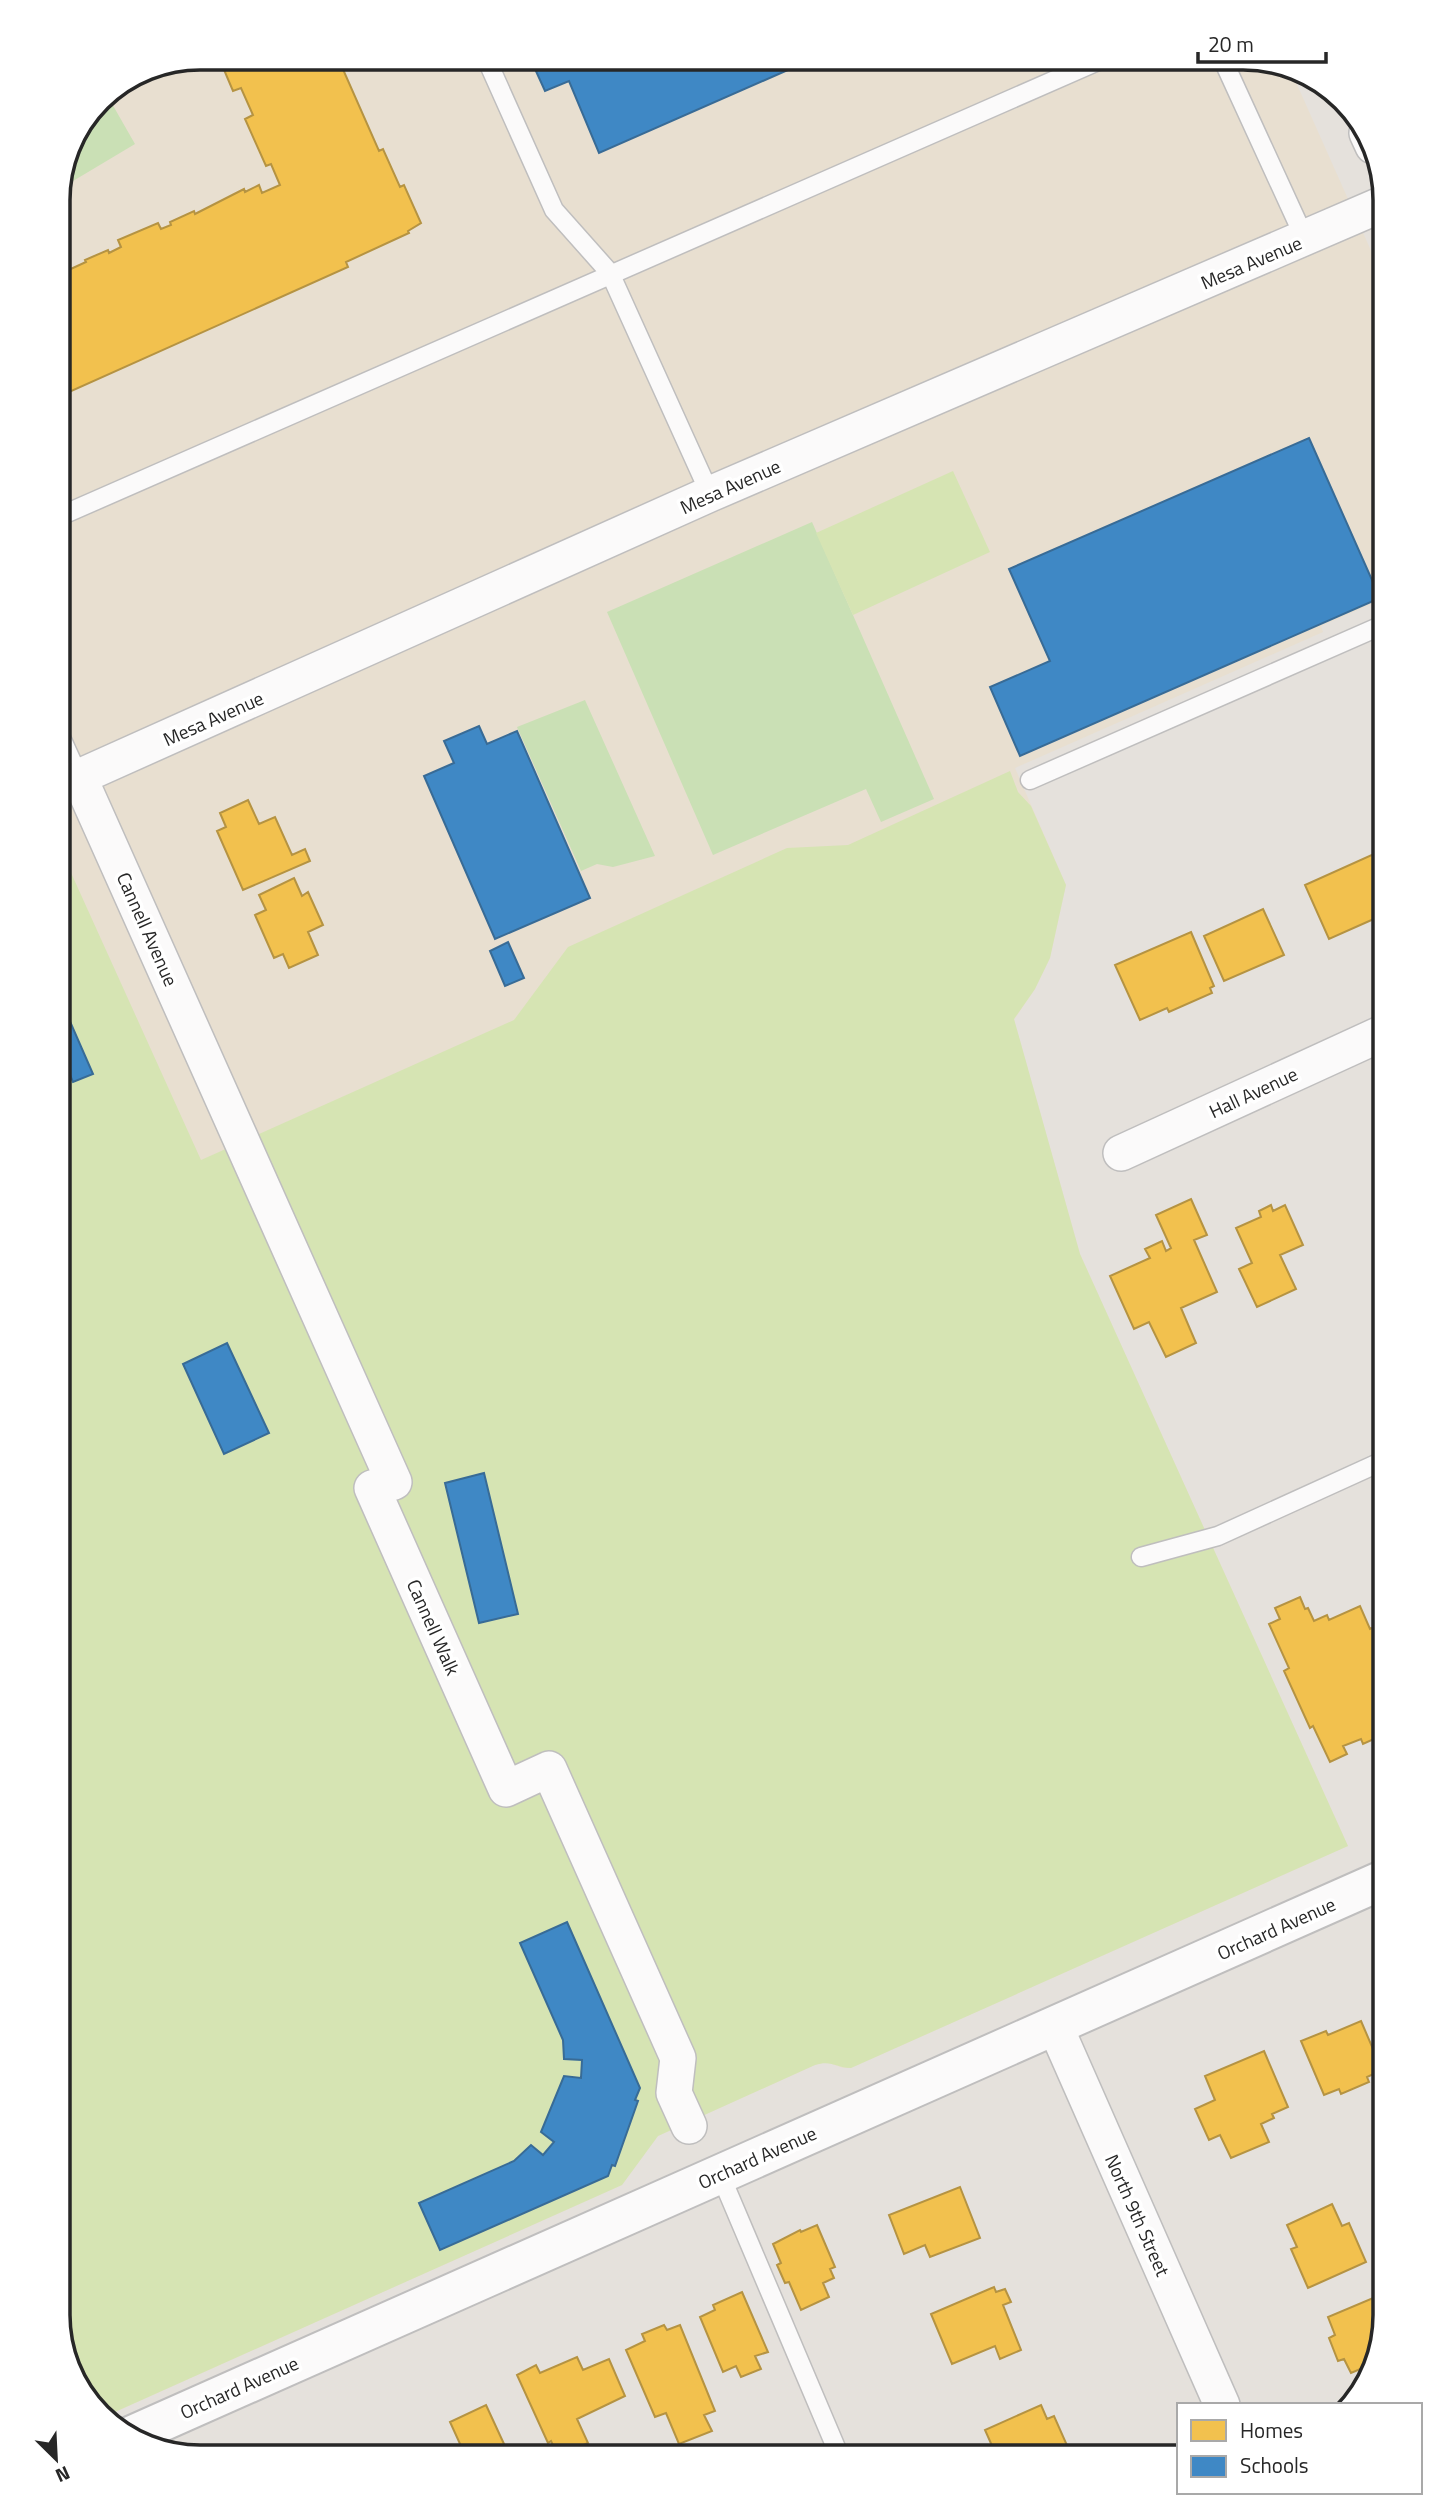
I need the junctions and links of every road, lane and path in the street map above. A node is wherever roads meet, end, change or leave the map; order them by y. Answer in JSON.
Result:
{"nodes":[{"id":1,"x":491,"y":70,"type":"edge"},
{"id":2,"x":1077,"y":70,"type":"edge"},
{"id":3,"x":1228,"y":70,"type":"edge"},
{"id":4,"x":1373,"y":208,"type":"edge"},
{"id":5,"x":1305,"y":239,"type":"junction"},
{"id":6,"x":610,"y":273,"type":"junction"},
{"id":7,"x":710,"y":494,"type":"junction"},
{"id":8,"x":70,"y":512,"type":"edge"},
{"id":9,"x":1373,"y":629,"type":"edge"},
{"id":10,"x":70,"y":757,"type":"edge"},
{"id":11,"x":79,"y":777,"type":"junction"},
{"id":12,"x":1030,"y":780,"type":"dead end"},
{"id":13,"x":1373,"y":1038,"type":"edge"},
{"id":14,"x":216,"y":1082,"type":"joint"},
{"id":15,"x":1121,"y":1153,"type":"dead end"},
{"id":16,"x":1373,"y":1465,"type":"edge"},
{"id":17,"x":1142,"y":1557,"type":"dead end"},
{"id":18,"x":1373,"y":1884,"type":"edge"},
{"id":19,"x":1055,"y":2026,"type":"junction"},
{"id":20,"x":689,"y":2126,"type":"dead end"},
{"id":21,"x":720,"y":2174,"type":"junction"},
{"id":22,"x":1221,"y":2403,"type":"edge"},
{"id":23,"x":141,"y":2431,"type":"edge"},
{"id":24,"x":835,"y":2445,"type":"edge"}],
"edges":[{"from":1,"to":6,"type":"lane"},
{"from":2,"to":6,"type":"lane"},
{"from":3,"to":5,"type":"lane"},
{"from":4,"to":5,"type":"street","name":"Mesa Avenue"},
{"from":5,"to":7,"type":"street","name":"Mesa Avenue"},
{"from":6,"to":7,"type":"lane"},
{"from":6,"to":8,"type":"lane"},
{"from":7,"to":11,"type":"street","name":"Mesa Avenue"},
{"from":9,"to":12,"type":"lane"},
{"from":10,"to":11,"type":"lane"},
{"from":11,"to":14,"type":"street","name":"Cannell Avenue"},
{"from":13,"to":15,"type":"street","name":"Hall Avenue"},
{"from":14,"to":20,"type":"street","name":"Cannell Walk"},
{"from":16,"to":17,"type":"lane"},
{"from":18,"to":19,"type":"street","name":"Orchard Avenue"},
{"from":19,"to":21,"type":"street","name":"Orchard Avenue"},
{"from":19,"to":22,"type":"street","name":"North 9th Street"},
{"from":21,"to":23,"type":"street","name":"Orchard Avenue"},
{"from":21,"to":24,"type":"lane"}]}
